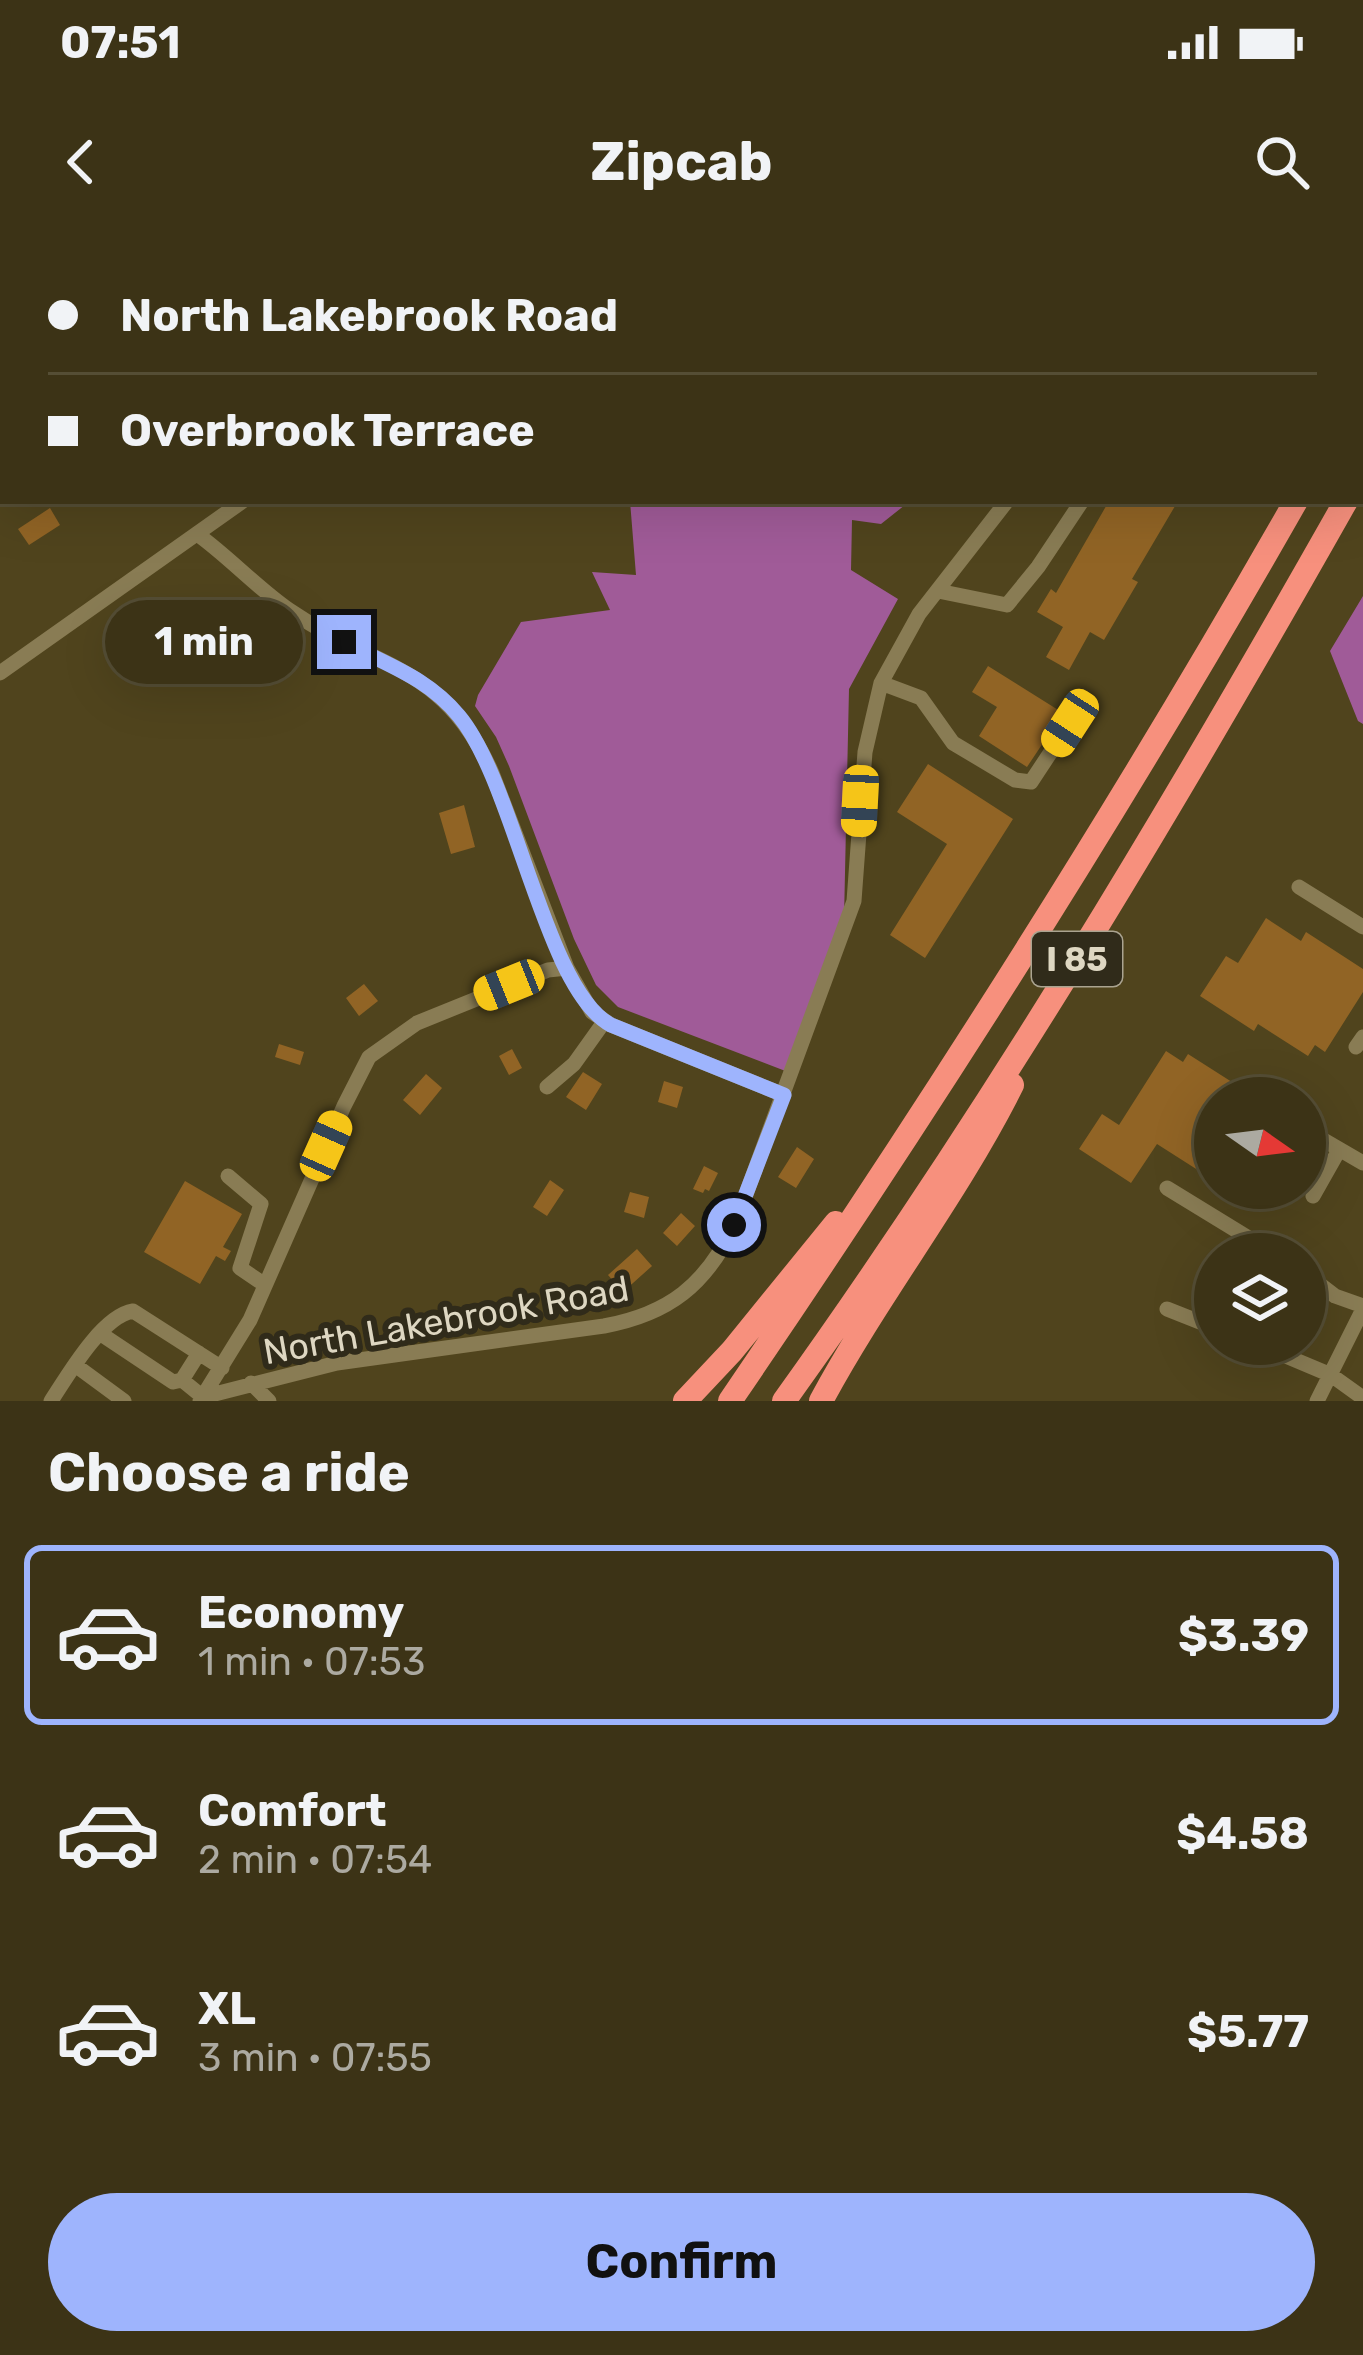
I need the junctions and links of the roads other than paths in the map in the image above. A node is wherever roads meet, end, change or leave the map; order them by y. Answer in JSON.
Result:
{"nodes":[{"id":1,"x":239,"y":504,"type":"edge"},
{"id":2,"x":1005,"y":504,"type":"edge"},
{"id":3,"x":1080,"y":504,"type":"edge"},
{"id":4,"x":1294,"y":504,"type":"edge"},
{"id":5,"x":1344,"y":504,"type":"edge"},
{"id":6,"x":197,"y":534,"type":"junction"},
{"id":7,"x":938,"y":591,"type":"junction"},
{"id":8,"x":0,"y":674,"type":"edge"},
{"id":9,"x":881,"y":683,"type":"junction"},
{"id":10,"x":1070,"y":723,"type":"dead end"},
{"id":11,"x":1299,"y":887,"type":"dead end"},
{"id":12,"x":1363,"y":928,"type":"edge"},
{"id":13,"x":1074,"y":964,"type":"junction"},
{"id":14,"x":567,"y":968,"type":"junction"},
{"id":15,"x":604,"y":1022,"type":"junction"},
{"id":16,"x":547,"y":1088,"type":"dead end"},
{"id":17,"x":784,"y":1095,"type":"junction"},
{"id":18,"x":1326,"y":1142,"type":"edge"},
{"id":19,"x":901,"y":1150,"type":"junction"},
{"id":20,"x":1340,"y":1150,"type":"junction"},
{"id":21,"x":1363,"y":1163,"type":"edge"},
{"id":22,"x":1326,"y":1174,"type":"edge"},
{"id":23,"x":228,"y":1176,"type":"dead end"},
{"id":24,"x":1167,"y":1188,"type":"dead end"},
{"id":25,"x":1241,"y":1233,"type":"edge"},
{"id":26,"x":265,"y":1285,"type":"junction"},
{"id":27,"x":1326,"y":1289,"type":"edge"},
{"id":28,"x":1363,"y":1308,"type":"edge"},
{"id":29,"x":1167,"y":1310,"type":"dead end"},
{"id":30,"x":1194,"y":1320,"type":"edge"},
{"id":31,"x":101,"y":1334,"type":"junction"},
{"id":32,"x":199,"y":1354,"type":"junction"},
{"id":33,"x":76,"y":1365,"type":"junction"},
{"id":34,"x":1305,"y":1365,"type":"edge"},
{"id":35,"x":222,"y":1369,"type":"junction"},
{"id":36,"x":1330,"y":1376,"type":"junction"},
{"id":37,"x":182,"y":1380,"type":"junction"},
{"id":38,"x":251,"y":1383,"type":"junction"},
{"id":39,"x":1363,"y":1398,"type":"edge"},
{"id":40,"x":202,"y":1399,"type":"edge"},
{"id":41,"x":51,"y":1401,"type":"edge"},
{"id":42,"x":124,"y":1401,"type":"edge"},
{"id":43,"x":269,"y":1401,"type":"edge"},
{"id":44,"x":686,"y":1401,"type":"edge"},
{"id":45,"x":730,"y":1401,"type":"edge"},
{"id":46,"x":784,"y":1401,"type":"edge"},
{"id":47,"x":821,"y":1401,"type":"edge"},
{"id":48,"x":1317,"y":1401,"type":"edge"}],
"edges":[{"from":1,"to":6,"type":"street"},
{"from":2,"to":7,"type":"street","name":"North Lakebrook Road"},
{"from":3,"to":7,"type":"street"},
{"from":4,"to":19,"type":"highway","number":"I 85"},
{"from":5,"to":13,"type":"highway","number":"I 85"},
{"from":6,"to":8,"type":"street"},
{"from":6,"to":14,"type":"street"},
{"from":7,"to":9,"type":"street","name":"North Lakebrook Road"},
{"from":9,"to":10,"type":"street"},
{"from":9,"to":17,"type":"street","name":"North Lakebrook Road"},
{"from":11,"to":12,"type":"street"},
{"from":13,"to":46,"type":"highway","number":"I 85"},
{"from":13,"to":47,"type":"highway"},
{"from":14,"to":15,"type":"street"},
{"from":14,"to":26,"type":"street"},
{"from":15,"to":16,"type":"street"},
{"from":15,"to":17,"type":"street"},
{"from":17,"to":38,"type":"street","name":"North Lakebrook Road"},
{"from":18,"to":20,"type":"street"},
{"from":19,"to":44,"type":"highway"},
{"from":19,"to":45,"type":"highway","number":"I 85"},
{"from":20,"to":21,"type":"street"},
{"from":20,"to":22,"type":"street"},
{"from":23,"to":26,"type":"street"},
{"from":24,"to":25,"type":"street"},
{"from":26,"to":35,"type":"street"},
{"from":27,"to":28,"type":"street"},
{"from":28,"to":36,"type":"street"},
{"from":29,"to":30,"type":"street"},
{"from":31,"to":32,"type":"street"},
{"from":31,"to":33,"type":"street"},
{"from":31,"to":37,"type":"street"},
{"from":32,"to":35,"type":"street"},
{"from":32,"to":37,"type":"street"},
{"from":33,"to":41,"type":"street"},
{"from":33,"to":42,"type":"street"},
{"from":34,"to":36,"type":"street"},
{"from":35,"to":40,"type":"street"},
{"from":36,"to":39,"type":"street"},
{"from":36,"to":48,"type":"street"},
{"from":37,"to":40,"type":"street"},
{"from":38,"to":40,"type":"street","name":"North Lakebrook Road"},
{"from":38,"to":43,"type":"street"}]}
